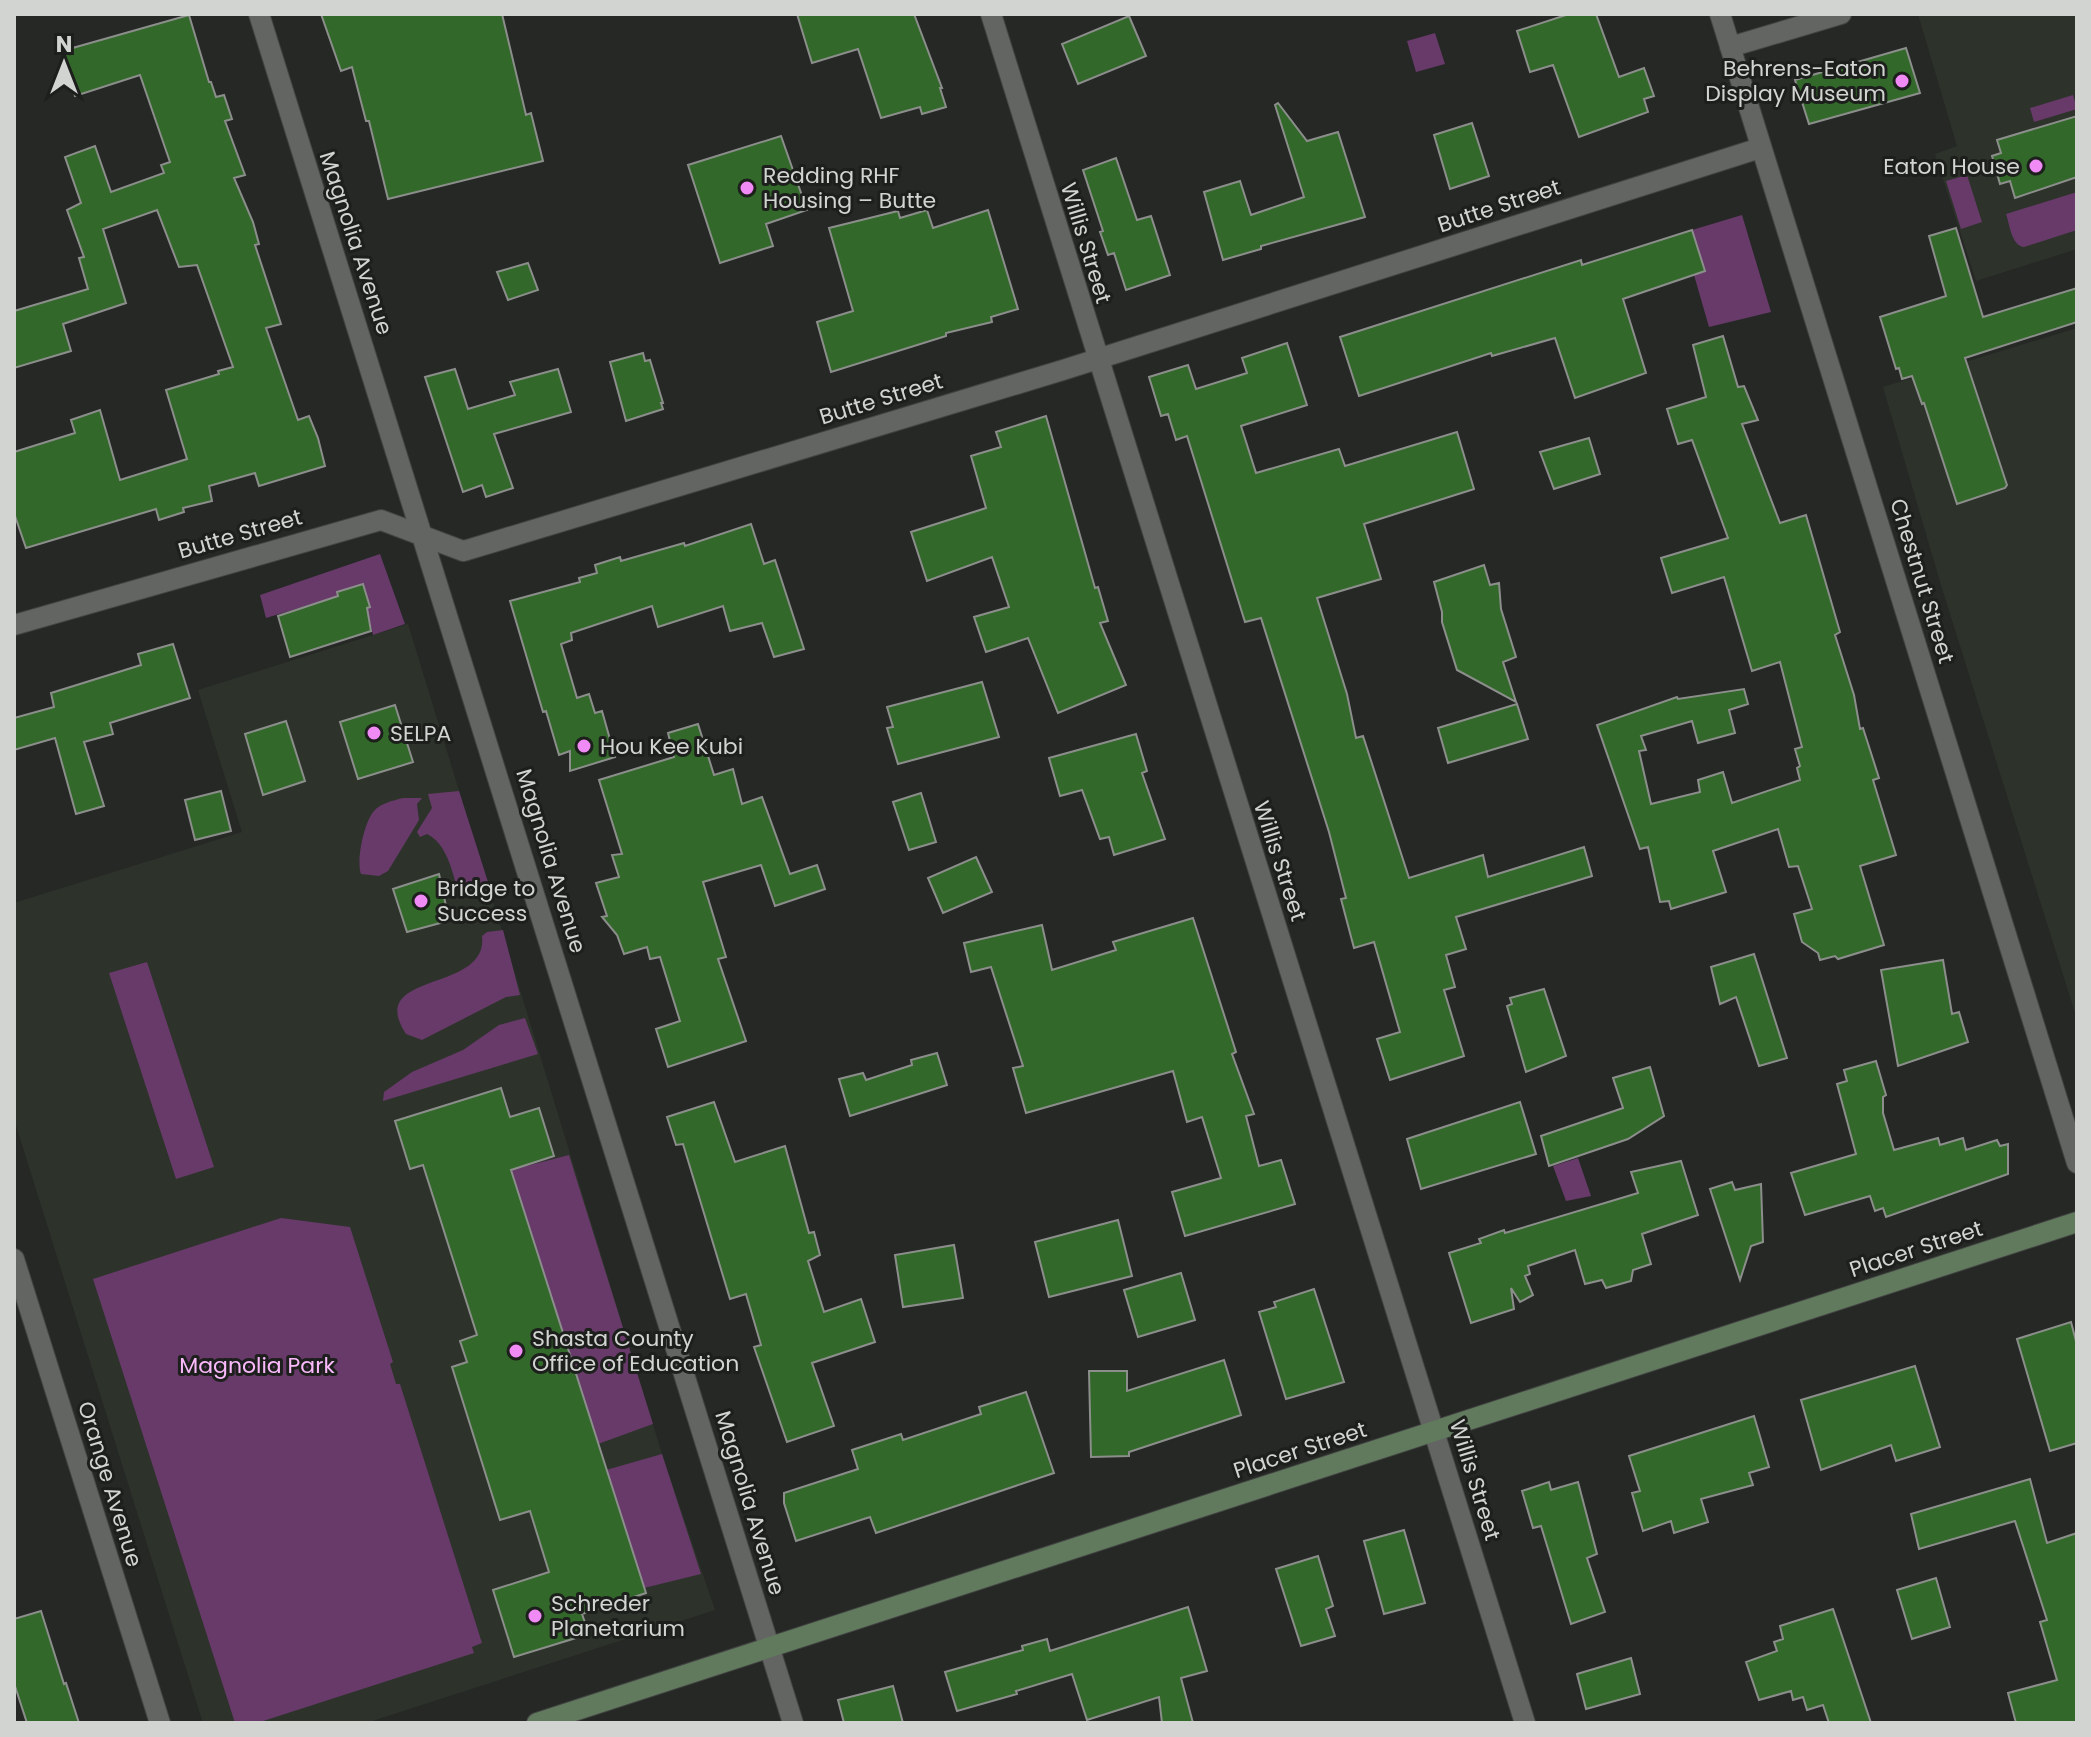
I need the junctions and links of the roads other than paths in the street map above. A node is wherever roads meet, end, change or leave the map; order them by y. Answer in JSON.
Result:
{"nodes":[{"id":1,"x":259,"y":14,"type":"edge"},
{"id":2,"x":991,"y":14,"type":"edge"},
{"id":3,"x":1720,"y":14,"type":"edge"},
{"id":4,"x":1841,"y":14,"type":"edge"},
{"id":5,"x":1730,"y":47,"type":"junction"},
{"id":6,"x":1760,"y":148,"type":"junction"},
{"id":7,"x":1097,"y":359,"type":"junction"},
{"id":8,"x":424,"y":538,"type":"junction"},
{"id":9,"x":14,"y":625,"type":"edge"},
{"id":10,"x":2077,"y":1163,"type":"edge"},
{"id":11,"x":2077,"y":1222,"type":"edge"},
{"id":12,"x":14,"y":1259,"type":"edge"},
{"id":13,"x":1434,"y":1431,"type":"junction"},
{"id":14,"x":770,"y":1646,"type":"junction"},
{"id":15,"x":160,"y":1723,"type":"edge"},
{"id":16,"x":537,"y":1723,"type":"edge"},
{"id":17,"x":793,"y":1723,"type":"edge"},
{"id":18,"x":1525,"y":1723,"type":"edge"}],
"edges":[{"from":1,"to":8,"type":"street","name":"Magnolia Avenue"},
{"from":2,"to":7,"type":"street","name":"Willis Street"},
{"from":3,"to":5,"type":"street","name":"Chestnut Street"},
{"from":4,"to":5,"type":"street"},
{"from":5,"to":6,"type":"street","name":"Chestnut Street"},
{"from":6,"to":7,"type":"street","name":"Butte Street"},
{"from":6,"to":10,"type":"street","name":"Chestnut Street"},
{"from":7,"to":8,"type":"street","name":"Butte Street"},
{"from":7,"to":13,"type":"street","name":"Willis Street"},
{"from":8,"to":9,"type":"street","name":"Butte Street"},
{"from":8,"to":14,"type":"street","name":"Magnolia Avenue"},
{"from":11,"to":13,"type":"main road","name":"Placer Street"},
{"from":12,"to":15,"type":"street","name":"Orange Avenue"},
{"from":13,"to":14,"type":"main road","name":"Placer Street"},
{"from":13,"to":18,"type":"street","name":"Willis Street"},
{"from":14,"to":16,"type":"main road","name":"Placer Street"},
{"from":14,"to":17,"type":"street","name":"Magnolia Avenue"}]}
